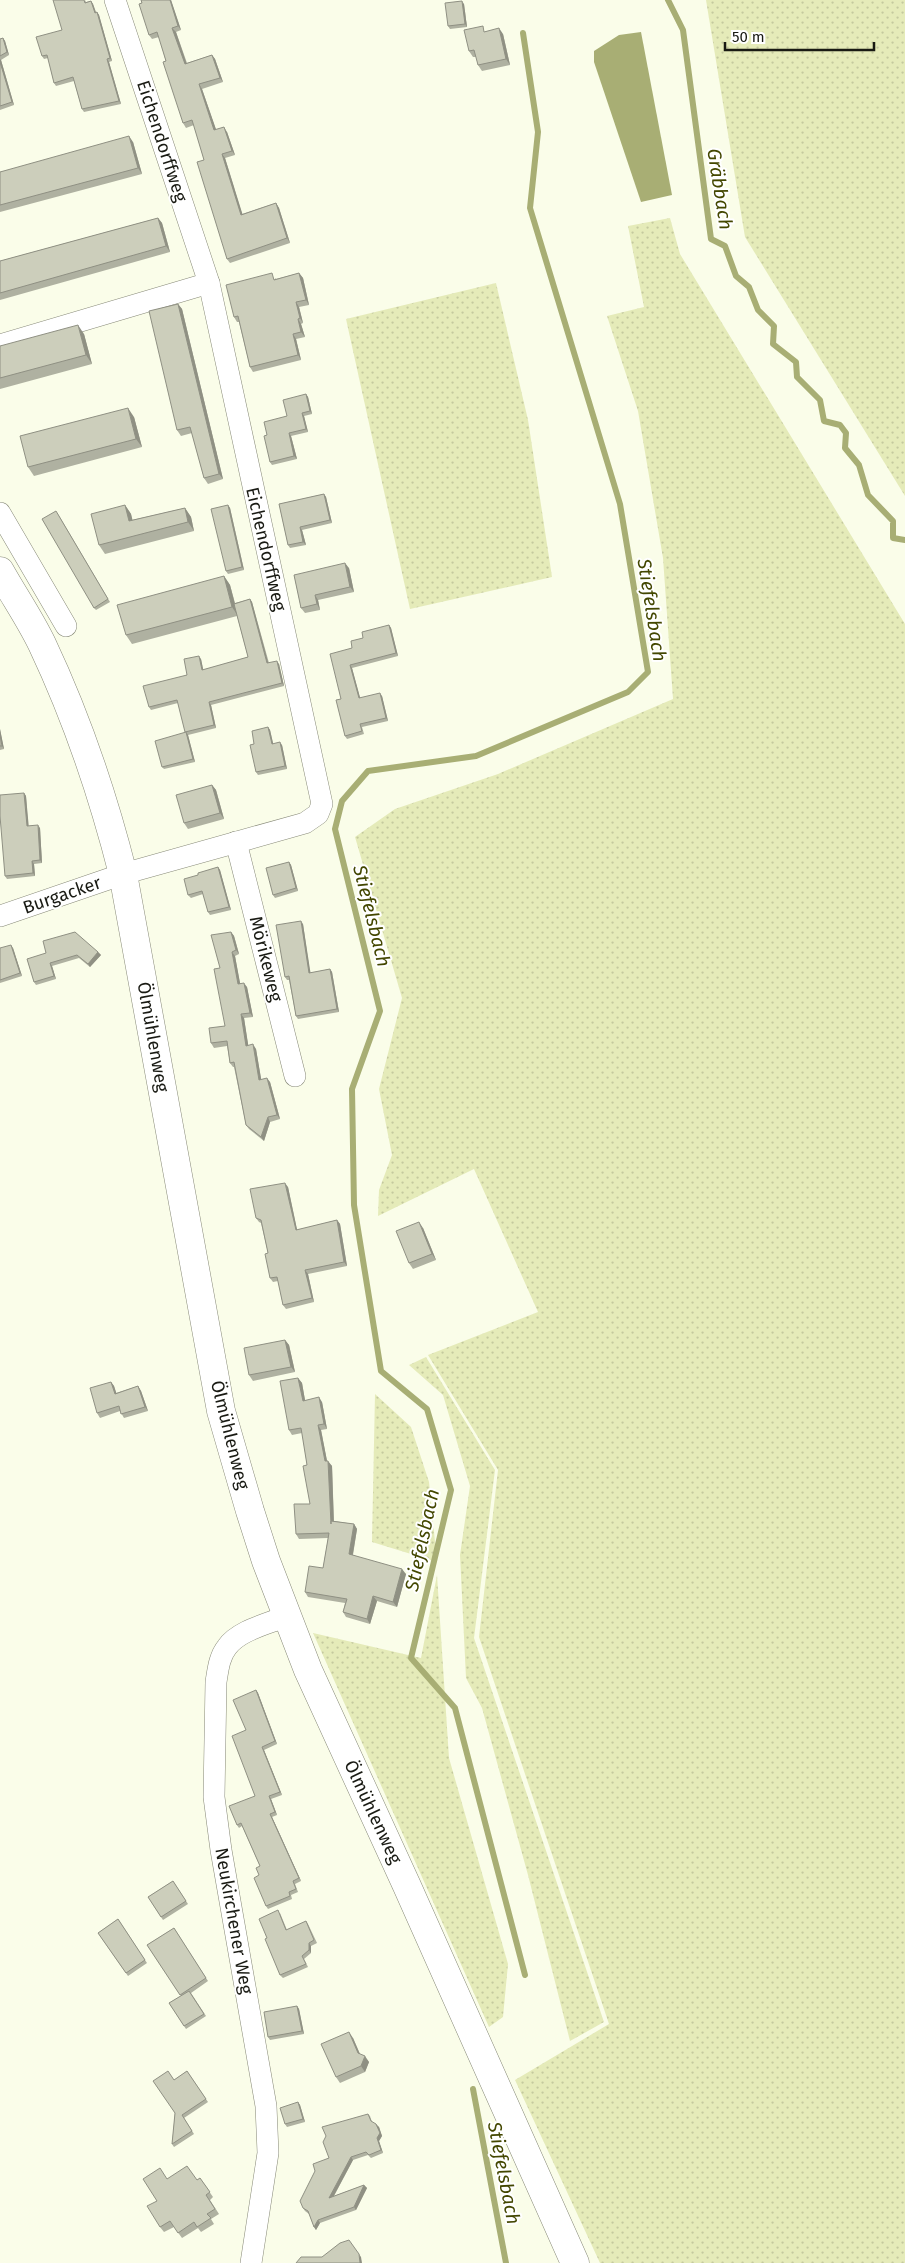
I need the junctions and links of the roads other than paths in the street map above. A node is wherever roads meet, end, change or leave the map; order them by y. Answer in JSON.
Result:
{"nodes":[{"id":1,"x":116,"y":0,"type":"edge"},
{"id":2,"x":209,"y":283,"type":"junction"},
{"id":3,"x":0,"y":345,"type":"edge"},
{"id":4,"x":0,"y":513,"type":"edge"},
{"id":5,"x":0,"y":572,"type":"edge"},
{"id":6,"x":66,"y":626,"type":"dead end"},
{"id":7,"x":236,"y":842,"type":"junction"},
{"id":8,"x":123,"y":874,"type":"junction"},
{"id":9,"x":0,"y":915,"type":"edge"},
{"id":10,"x":296,"y":1076,"type":"dead end"},
{"id":11,"x":287,"y":1616,"type":"junction"},
{"id":12,"x":251,"y":2263,"type":"edge"},
{"id":13,"x":575,"y":2263,"type":"edge"}],
"edges":[{"from":1,"to":2,"type":"street","name":"Eichendorffweg"},
{"from":2,"to":3,"type":"street"},
{"from":2,"to":7,"type":"street","name":"Eichendorffweg"},
{"from":4,"to":6,"type":"street"},
{"from":5,"to":8,"type":"main road","name":"Ölmühlenweg"},
{"from":7,"to":8,"type":"street"},
{"from":7,"to":10,"type":"street","name":"Mörikeweg"},
{"from":8,"to":9,"type":"street","name":"Burgacker"},
{"from":8,"to":11,"type":"main road","name":"Ölmühlenweg"},
{"from":11,"to":12,"type":"street","name":"Neukirchener Weg"},
{"from":11,"to":13,"type":"main road","name":"Ölmühlenweg"}]}
